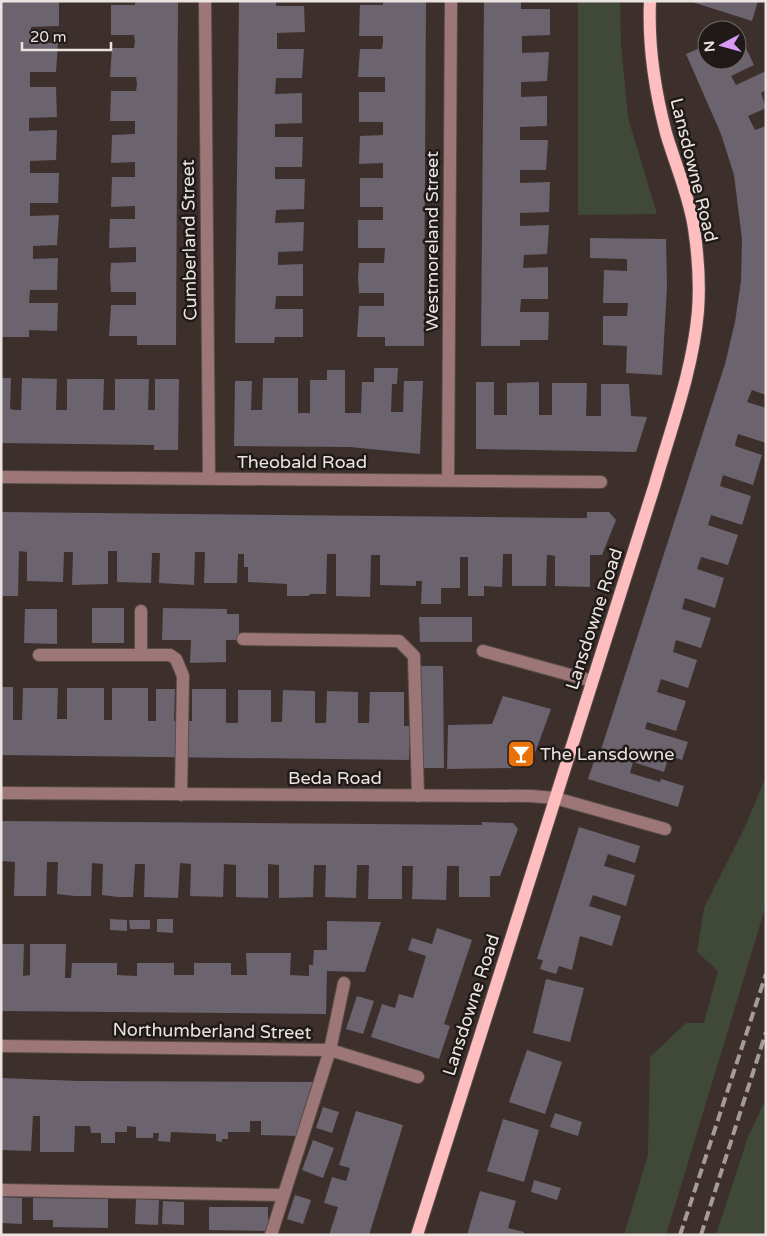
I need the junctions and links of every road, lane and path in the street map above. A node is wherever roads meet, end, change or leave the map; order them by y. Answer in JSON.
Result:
{"nodes":[{"id":1,"x":205,"y":1,"type":"edge"},
{"id":2,"x":451,"y":1,"type":"edge"},
{"id":3,"x":650,"y":1,"type":"edge"},
{"id":4,"x":1,"y":477,"type":"edge"},
{"id":5,"x":209,"y":479,"type":"junction"},
{"id":6,"x":448,"y":481,"type":"junction"},
{"id":7,"x":602,"y":482,"type":"dead end"},
{"id":8,"x":141,"y":611,"type":"dead end"},
{"id":9,"x":243,"y":639,"type":"dead end"},
{"id":10,"x":483,"y":651,"type":"dead end"},
{"id":11,"x":39,"y":655,"type":"dead end"},
{"id":12,"x":141,"y":655,"type":"junction"},
{"id":13,"x":592,"y":681,"type":"junction"},
{"id":14,"x":1,"y":792,"type":"edge"},
{"id":15,"x":181,"y":795,"type":"junction"},
{"id":16,"x":418,"y":796,"type":"junction"},
{"id":17,"x":555,"y":798,"type":"junction"},
{"id":18,"x":665,"y":829,"type":"dead end"},
{"id":19,"x":344,"y":983,"type":"dead end"},
{"id":20,"x":1,"y":1046,"type":"edge"},
{"id":21,"x":330,"y":1050,"type":"junction"},
{"id":22,"x":418,"y":1077,"type":"dead end"},
{"id":23,"x":1,"y":1190,"type":"edge"},
{"id":24,"x":284,"y":1194,"type":"junction"},
{"id":25,"x":271,"y":1235,"type":"edge"},
{"id":26,"x":417,"y":1235,"type":"edge"}],
"edges":[{"from":1,"to":5,"type":"street","name":"Cumberland Street"},
{"from":2,"to":6,"type":"street","name":"Westmoreland Street"},
{"from":3,"to":13,"type":"main road","name":"Lansdowne Road"},
{"from":4,"to":5,"type":"street","name":"Theobald Road"},
{"from":5,"to":6,"type":"street","name":"Theobald Road"},
{"from":6,"to":7,"type":"street","name":"Theobald Road"},
{"from":8,"to":12,"type":"street"},
{"from":9,"to":16,"type":"street"},
{"from":10,"to":13,"type":"street"},
{"from":11,"to":12,"type":"street"},
{"from":12,"to":15,"type":"street"},
{"from":13,"to":17,"type":"main road","name":"Lansdowne Road"},
{"from":14,"to":15,"type":"street","name":"Beda Road"},
{"from":15,"to":16,"type":"street","name":"Beda Road"},
{"from":16,"to":17,"type":"street","name":"Beda Road"},
{"from":17,"to":18,"type":"street","name":"Beda Road"},
{"from":17,"to":26,"type":"main road","name":"Lansdowne Road"},
{"from":19,"to":21,"type":"street"},
{"from":20,"to":21,"type":"street","name":"Northumberland Street"},
{"from":21,"to":22,"type":"street","name":"Northumberland Street"},
{"from":21,"to":24,"type":"street"},
{"from":23,"to":24,"type":"street"},
{"from":24,"to":25,"type":"street"}]}
